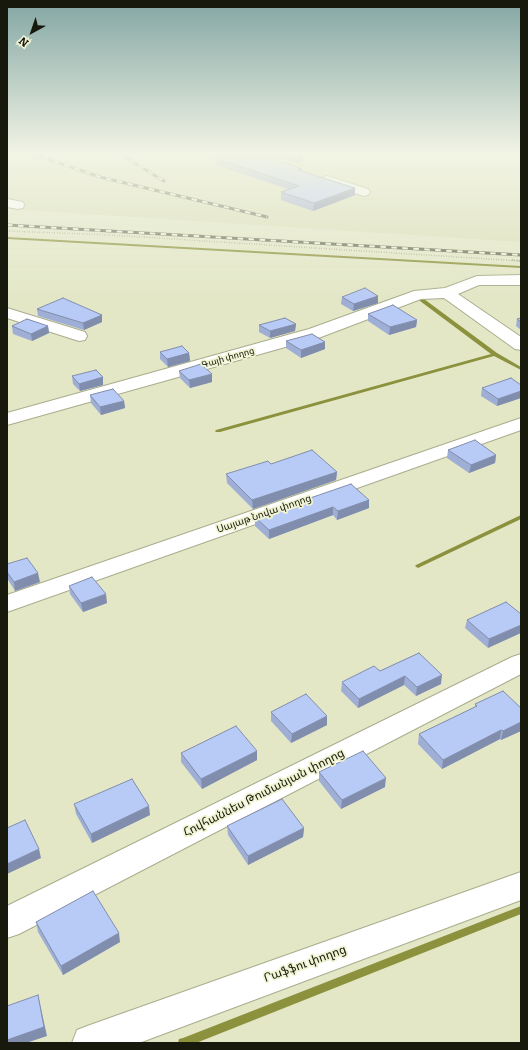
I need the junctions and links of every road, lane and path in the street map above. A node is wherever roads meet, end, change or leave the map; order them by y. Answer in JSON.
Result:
{"nodes":[{"id":1,"x":7,"y":231,"type":"edge"},
{"id":2,"x":521,"y":261,"type":"edge"},
{"id":3,"x":521,"y":280,"type":"edge"},
{"id":4,"x":447,"y":293,"type":"junction"},
{"id":5,"x":7,"y":313,"type":"edge"},
{"id":6,"x":79,"y":336,"type":"dead end"},
{"id":7,"x":521,"y":345,"type":"edge"},
{"id":8,"x":7,"y":419,"type":"edge"},
{"id":9,"x":521,"y":424,"type":"edge"},
{"id":10,"x":7,"y":604,"type":"edge"},
{"id":11,"x":521,"y":663,"type":"edge"},
{"id":12,"x":521,"y":886,"type":"edge"},
{"id":13,"x":7,"y":923,"type":"edge"},
{"id":14,"x":90,"y":1043,"type":"edge"}],
"edges":[{"from":1,"to":2,"type":"path"},
{"from":3,"to":4,"type":"street","name":"Գայի փողոց"},
{"from":4,"to":7,"type":"street"},
{"from":4,"to":8,"type":"street","name":"Գայի փողոց"},
{"from":5,"to":6,"type":"street"},
{"from":9,"to":10,"type":"street","name":"Սայաթ Նովա փողոց"},
{"from":11,"to":13,"type":"street","name":"Հովհաննես Թումանյան փողոց"},
{"from":12,"to":14,"type":"street","name":"Րաֆֆու փողոց"}]}
